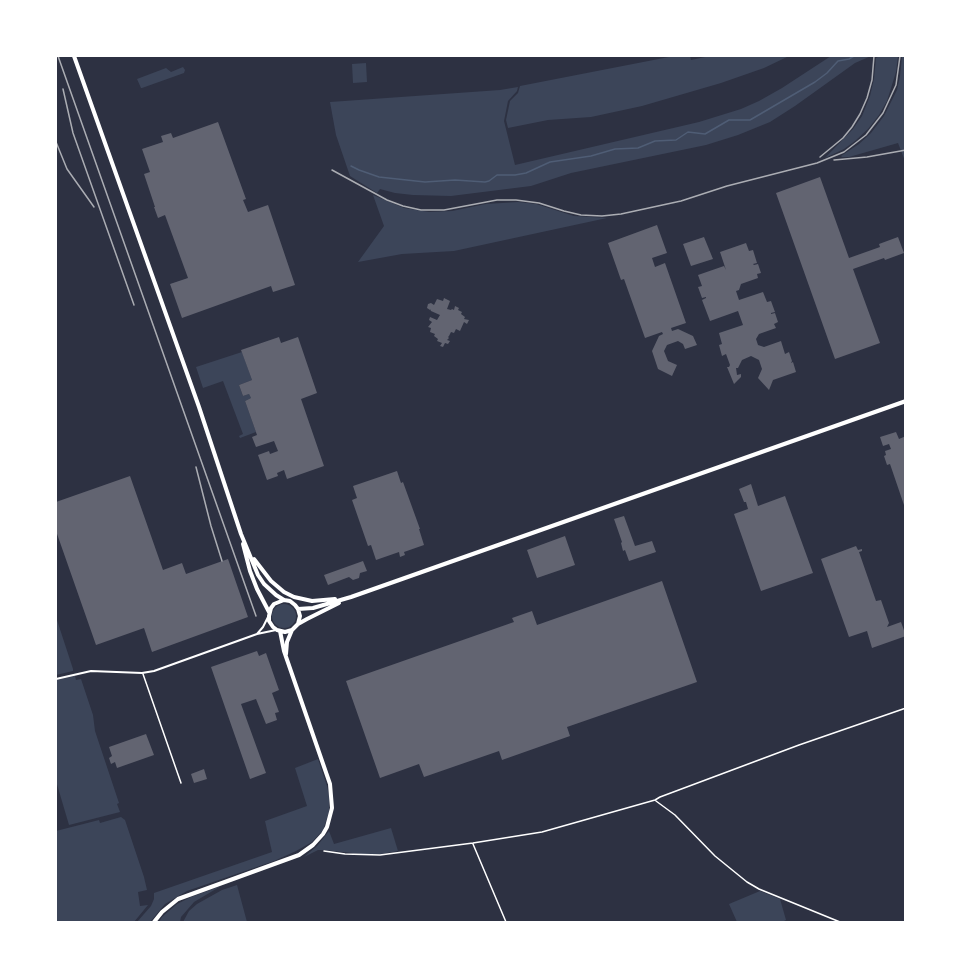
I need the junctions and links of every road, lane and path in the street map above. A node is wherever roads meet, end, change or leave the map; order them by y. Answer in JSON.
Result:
{"nodes":[{"id":1,"x":74,"y":56,"type":"edge"},
{"id":2,"x":906,"y":401,"type":"edge"},
{"id":3,"x":241,"y":534,"type":"junction"},
{"id":4,"x":250,"y":554,"type":"junction"},
{"id":5,"x":351,"y":597,"type":"junction"},
{"id":6,"x":284,"y":600,"type":"junction"},
{"id":7,"x":298,"y":609,"type":"junction"},
{"id":8,"x":269,"y":614,"type":"junction"},
{"id":9,"x":298,"y":624,"type":"junction"},
{"id":10,"x":292,"y":630,"type":"junction"},
{"id":11,"x":278,"y":631,"type":"junction"},
{"id":12,"x":256,"y":634,"type":"junction"},
{"id":13,"x":286,"y":657,"type":"junction"},
{"id":14,"x":142,"y":673,"type":"junction"},
{"id":15,"x":56,"y":679,"type":"edge"},
{"id":16,"x":906,"y":708,"type":"edge"},
{"id":17,"x":181,"y":783,"type":"dead end"},
{"id":18,"x":655,"y":800,"type":"junction"},
{"id":19,"x":473,"y":843,"type":"junction"},
{"id":20,"x":324,"y":851,"type":"dead end"},
{"id":21,"x":154,"y":922,"type":"edge"},
{"id":22,"x":506,"y":922,"type":"edge"},
{"id":23,"x":840,"y":922,"type":"edge"}],
"edges":[{"from":1,"to":3,"type":"main road"},
{"from":2,"to":5,"type":"main road"},
{"from":3,"to":4,"type":"main road"},
{"from":3,"to":8,"type":"main road"},
{"from":4,"to":5,"type":"main road"},
{"from":4,"to":6,"type":"main road"},
{"from":5,"to":7,"type":"main road"},
{"from":5,"to":9,"type":"main road"},
{"from":6,"to":7,"type":"main road"},
{"from":6,"to":8,"type":"main road"},
{"from":7,"to":9,"type":"main road"},
{"from":8,"to":11,"type":"main road"},
{"from":8,"to":12,"type":"street"},
{"from":9,"to":10,"type":"main road"},
{"from":10,"to":11,"type":"main road"},
{"from":10,"to":13,"type":"main road"},
{"from":11,"to":12,"type":"street"},
{"from":11,"to":13,"type":"main road"},
{"from":12,"to":14,"type":"street"},
{"from":13,"to":21,"type":"main road"},
{"from":14,"to":15,"type":"street"},
{"from":14,"to":17,"type":"lane"},
{"from":16,"to":18,"type":"path"},
{"from":18,"to":19,"type":"path"},
{"from":18,"to":23,"type":"path"},
{"from":19,"to":20,"type":"path"},
{"from":19,"to":22,"type":"path"}]}
